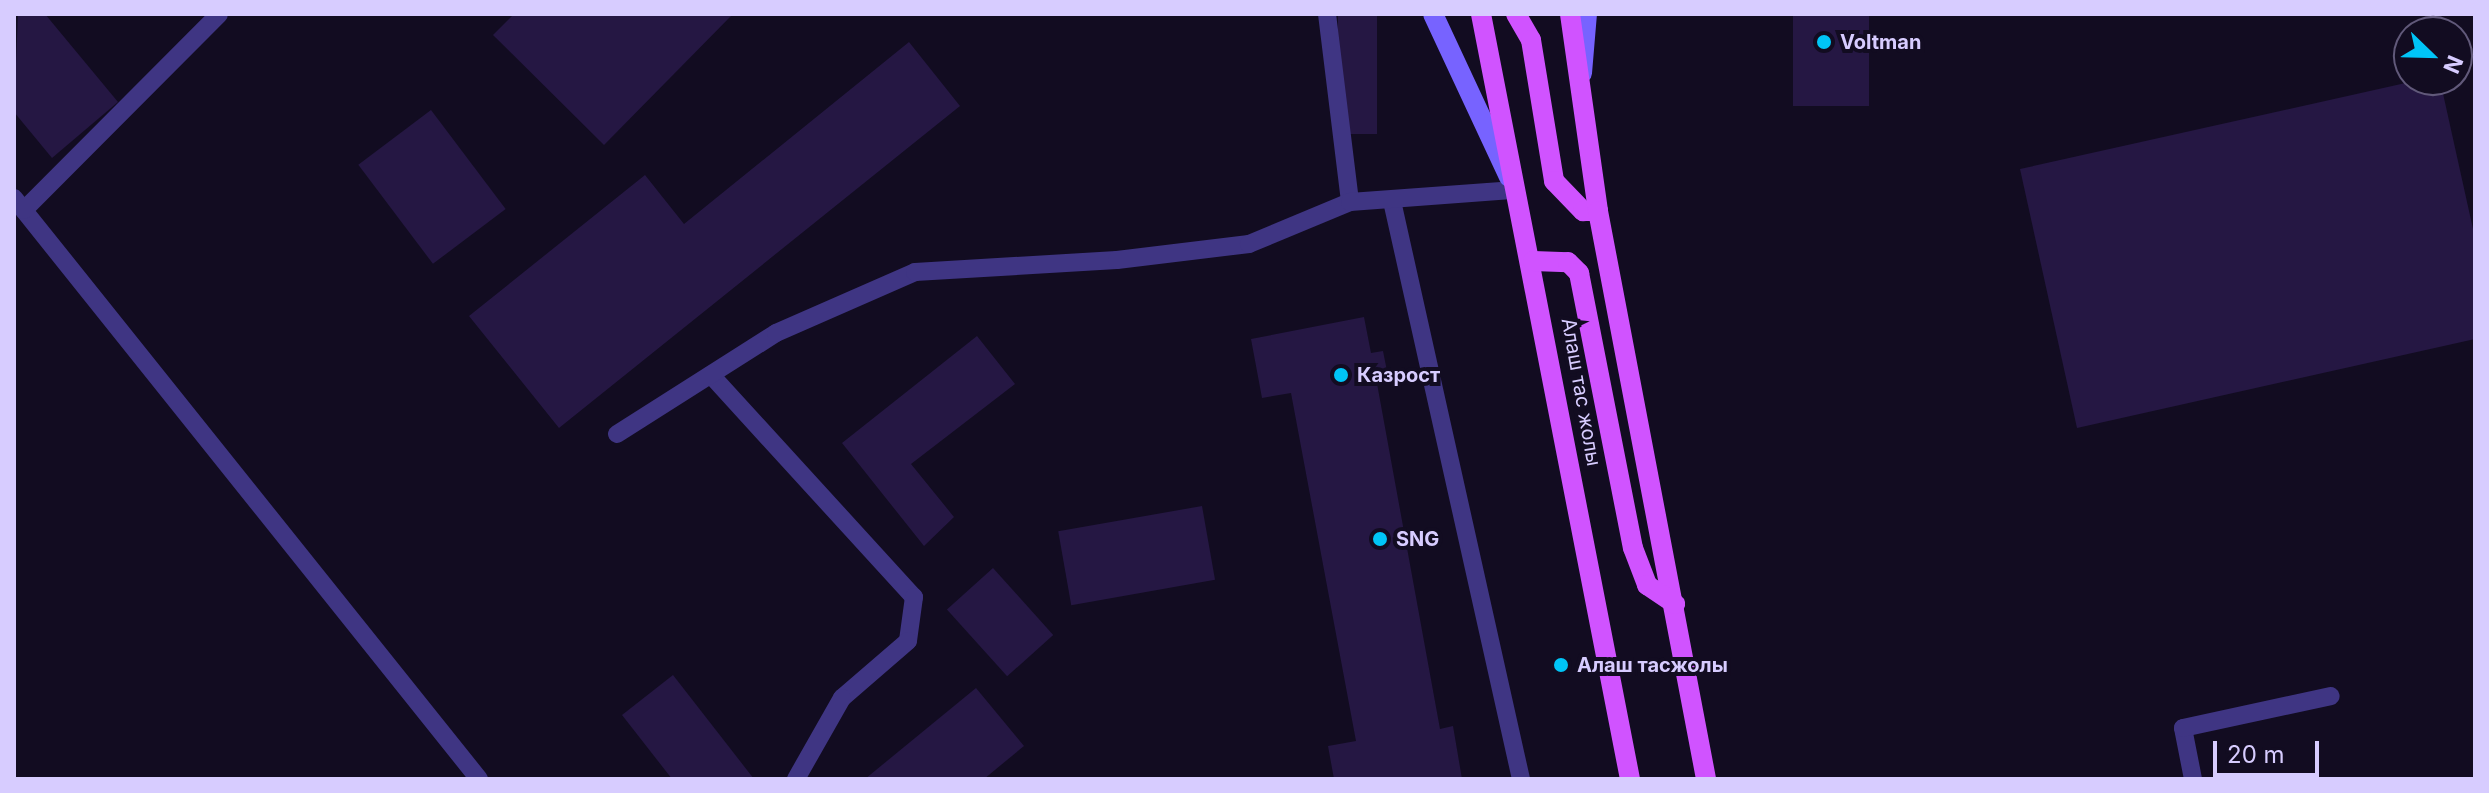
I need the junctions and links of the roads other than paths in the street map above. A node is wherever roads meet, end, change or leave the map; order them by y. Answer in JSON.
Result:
{"nodes":[{"id":1,"x":219,"y":14,"type":"edge"},
{"id":2,"x":1327,"y":14,"type":"edge"},
{"id":3,"x":1433,"y":14,"type":"edge"},
{"id":4,"x":1481,"y":14,"type":"edge"},
{"id":5,"x":1516,"y":14,"type":"edge"},
{"id":6,"x":1570,"y":14,"type":"edge"},
{"id":7,"x":1587,"y":14,"type":"edge"},
{"id":8,"x":1582,"y":81,"type":"junction"},
{"id":9,"x":1511,"y":185,"type":"junction"},
{"id":10,"x":1392,"y":201,"type":"junction"},
{"id":11,"x":1350,"y":202,"type":"junction"},
{"id":12,"x":19,"y":204,"type":"edge"},
{"id":13,"x":1598,"y":211,"type":"junction"},
{"id":14,"x":1533,"y":261,"type":"junction"},
{"id":15,"x":711,"y":375,"type":"junction"},
{"id":16,"x":617,"y":434,"type":"dead end"},
{"id":17,"x":1675,"y":604,"type":"junction"},
{"id":18,"x":2331,"y":696,"type":"dead end"},
{"id":19,"x":479,"y":779,"type":"edge"},
{"id":20,"x":796,"y":779,"type":"edge"},
{"id":21,"x":1521,"y":779,"type":"edge"},
{"id":22,"x":1630,"y":779,"type":"edge"},
{"id":23,"x":1706,"y":779,"type":"edge"},
{"id":24,"x":2193,"y":779,"type":"edge"}],
"edges":[{"from":1,"to":12,"type":"lane"},
{"from":2,"to":11,"type":"lane"},
{"from":3,"to":9,"type":"main road"},
{"from":4,"to":9,"type":"main road","name":"Алаш тас жолы"},
{"from":5,"to":13,"type":"main road"},
{"from":6,"to":8,"type":"main road"},
{"from":7,"to":8,"type":"main road"},
{"from":8,"to":13,"type":"main road"},
{"from":9,"to":10,"type":"lane"},
{"from":9,"to":14,"type":"main road","name":"Алаш тас жолы"},
{"from":10,"to":11,"type":"lane"},
{"from":10,"to":21,"type":"lane"},
{"from":11,"to":15,"type":"lane"},
{"from":12,"to":19,"type":"lane"},
{"from":13,"to":17,"type":"main road"},
{"from":14,"to":17,"type":"main road"},
{"from":14,"to":22,"type":"main road","name":"Алаш тас жолы"},
{"from":15,"to":16,"type":"lane"},
{"from":15,"to":20,"type":"lane"},
{"from":17,"to":23,"type":"main road"},
{"from":18,"to":24,"type":"lane"}]}
